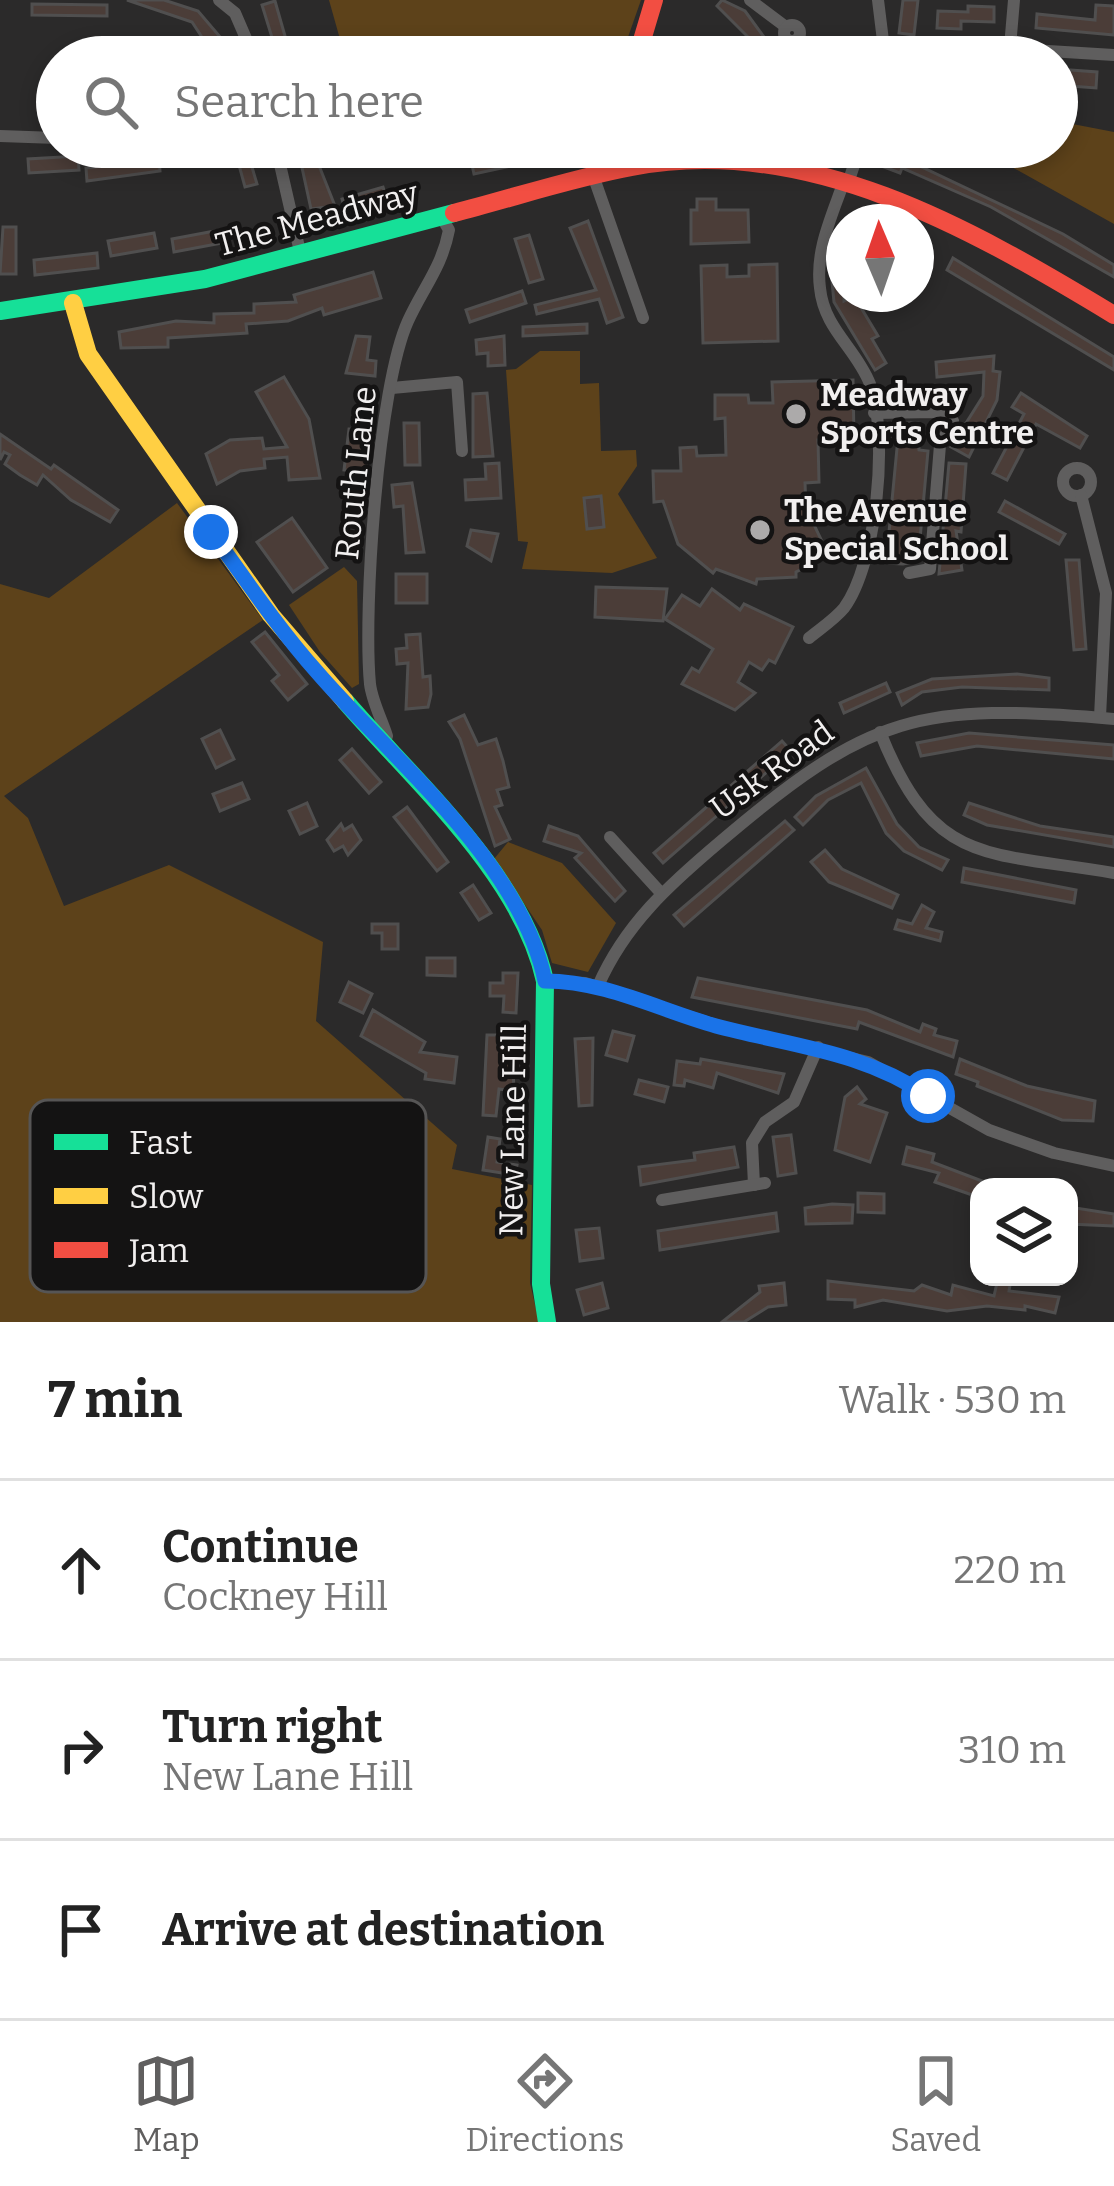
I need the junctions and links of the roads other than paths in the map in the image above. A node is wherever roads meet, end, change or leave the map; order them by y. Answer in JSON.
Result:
{"nodes":[{"id":1,"x":219,"y":0,"type":"edge"},
{"id":2,"x":654,"y":0,"type":"edge"},
{"id":3,"x":750,"y":0,"type":"edge"},
{"id":4,"x":878,"y":0,"type":"edge"},
{"id":5,"x":1014,"y":0,"type":"edge"},
{"id":6,"x":786,"y":27,"type":"dead end"},
{"id":7,"x":245,"y":36,"type":"edge"},
{"id":8,"x":643,"y":36,"type":"edge"},
{"id":9,"x":882,"y":36,"type":"edge"},
{"id":10,"x":1011,"y":36,"type":"edge"},
{"id":11,"x":1078,"y":52,"type":"edge"},
{"id":12,"x":1114,"y":55,"type":"edge"},
{"id":13,"x":0,"y":136,"type":"edge"},
{"id":14,"x":36,"y":137,"type":"edge"},
{"id":15,"x":281,"y":168,"type":"edge"},
{"id":16,"x":612,"y":168,"type":"edge"},
{"id":17,"x":790,"y":168,"type":"edge"},
{"id":18,"x":852,"y":168,"type":"edge"},
{"id":19,"x":593,"y":178,"type":"junction"},
{"id":20,"x":846,"y":182,"type":"junction"},
{"id":21,"x":442,"y":218,"type":"junction"},
{"id":22,"x":301,"y":256,"type":"junction"},
{"id":23,"x":73,"y":303,"type":"junction"},
{"id":24,"x":0,"y":311,"type":"edge"},
{"id":25,"x":1114,"y":315,"type":"edge"},
{"id":26,"x":644,"y":318,"type":"dead end"},
{"id":27,"x":392,"y":388,"type":"junction"},
{"id":28,"x":874,"y":413,"type":"junction"},
{"id":29,"x":462,"y":451,"type":"dead end"},
{"id":30,"x":1081,"y":495,"type":"dead end"},
{"id":31,"x":909,"y":573,"type":"dead end"},
{"id":32,"x":809,"y":638,"type":"dead end"},
{"id":33,"x":370,"y":685,"type":"junction"},
{"id":34,"x":345,"y":702,"type":"junction"},
{"id":35,"x":1107,"y":718,"type":"edge"},
{"id":36,"x":880,"y":732,"type":"junction"},
{"id":37,"x":383,"y":744,"type":"junction"},
{"id":38,"x":610,"y":837,"type":"dead end"},
{"id":39,"x":1114,"y":873,"type":"edge"},
{"id":40,"x":661,"y":893,"type":"junction"},
{"id":41,"x":545,"y":981,"type":"junction"},
{"id":42,"x":598,"y":986,"type":"junction"},
{"id":43,"x":818,"y":1047,"type":"junction"},
{"id":44,"x":1114,"y":1166,"type":"edge"},
{"id":45,"x":662,"y":1200,"type":"dead end"},
{"id":46,"x":547,"y":1322,"type":"edge"}],
"edges":[{"from":1,"to":7,"type":"street"},
{"from":2,"to":8,"type":"street"},
{"from":3,"to":6,"type":"street"},
{"from":4,"to":9,"type":"street"},
{"from":5,"to":10,"type":"street"},
{"from":11,"to":12,"type":"street"},
{"from":13,"to":14,"type":"street"},
{"from":15,"to":22,"type":"street"},
{"from":16,"to":19,"type":"street","name":"The Meadway"},
{"from":17,"to":20,"type":"street","name":"The Meadway"},
{"from":18,"to":20,"type":"street"},
{"from":19,"to":21,"type":"street","name":"The Meadway"},
{"from":19,"to":26,"type":"street"},
{"from":20,"to":25,"type":"street","name":"The Meadway"},
{"from":20,"to":28,"type":"street"},
{"from":21,"to":22,"type":"street","name":"The Meadway"},
{"from":21,"to":27,"type":"street","name":"Routh Lane"},
{"from":22,"to":23,"type":"street","name":"The Meadway"},
{"from":23,"to":24,"type":"street","name":"The Meadway"},
{"from":23,"to":34,"type":"street","name":"New Lane Hill"},
{"from":27,"to":29,"type":"street"},
{"from":27,"to":33,"type":"street","name":"Routh Lane"},
{"from":28,"to":31,"type":"street"},
{"from":28,"to":32,"type":"street"},
{"from":30,"to":35,"type":"street"},
{"from":33,"to":34,"type":"street"},
{"from":33,"to":37,"type":"street","name":"Routh Lane"},
{"from":34,"to":37,"type":"street","name":"New Lane Hill"},
{"from":35,"to":36,"type":"street","name":"Usk Road"},
{"from":36,"to":39,"type":"street"},
{"from":36,"to":40,"type":"street","name":"Usk Road"},
{"from":37,"to":41,"type":"street","name":"New Lane Hill"},
{"from":38,"to":40,"type":"street"},
{"from":40,"to":42,"type":"street","name":"Usk Road"},
{"from":41,"to":42,"type":"street"},
{"from":41,"to":46,"type":"street","name":"New Lane Hill"},
{"from":42,"to":43,"type":"street"},
{"from":43,"to":44,"type":"street"},
{"from":43,"to":45,"type":"street"}]}
